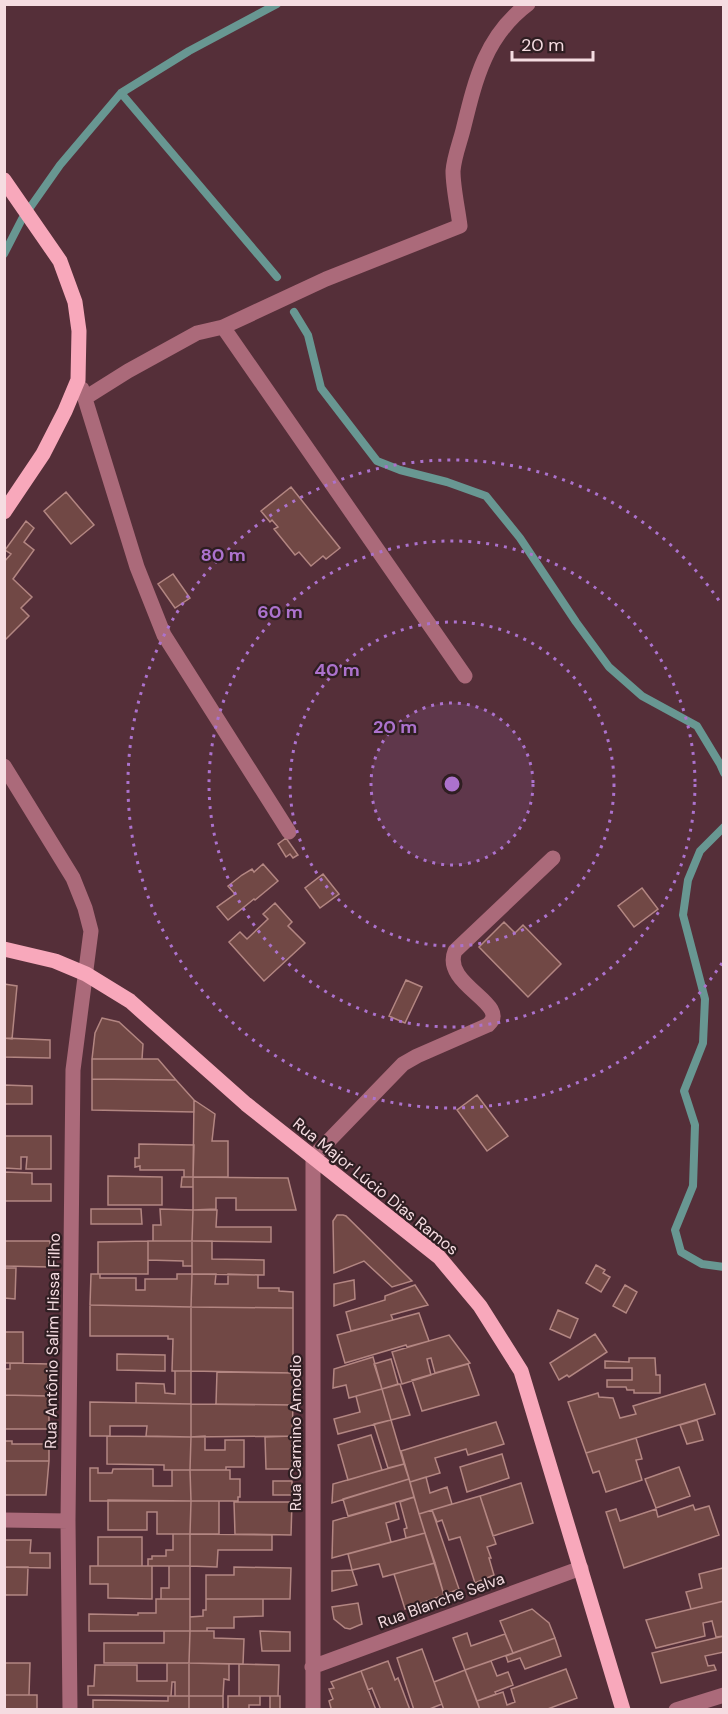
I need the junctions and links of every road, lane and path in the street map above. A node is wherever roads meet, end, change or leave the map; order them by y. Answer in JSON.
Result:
{"nodes":[{"id":1,"x":528,"y":4,"type":"edge"},
{"id":2,"x":4,"y":180,"type":"edge"},
{"id":3,"x":223,"y":327,"type":"junction"},
{"id":4,"x":78,"y":380,"type":"junction"},
{"id":5,"x":86,"y":398,"type":"junction"},
{"id":6,"x":4,"y":512,"type":"edge"},
{"id":7,"x":465,"y":676,"type":"dead end"},
{"id":8,"x":4,"y":766,"type":"edge"},
{"id":9,"x":289,"y":832,"type":"dead end"},
{"id":10,"x":553,"y":858,"type":"dead end"},
{"id":11,"x":4,"y":949,"type":"edge"},
{"id":12,"x":86,"y":974,"type":"junction"},
{"id":13,"x":313,"y":1157,"type":"junction"},
{"id":14,"x":4,"y":1520,"type":"edge"},
{"id":15,"x":68,"y":1521,"type":"junction"},
{"id":16,"x":581,"y":1568,"type":"junction"},
{"id":17,"x":312,"y":1667,"type":"junction"},
{"id":18,"x":723,"y":1695,"type":"edge"},
{"id":19,"x":70,"y":1710,"type":"edge"},
{"id":20,"x":313,"y":1710,"type":"edge"},
{"id":21,"x":624,"y":1710,"type":"edge"},
{"id":22,"x":676,"y":1710,"type":"edge"}],
"edges":[{"from":1,"to":3,"type":"street"},
{"from":2,"to":4,"type":"main road"},
{"from":3,"to":5,"type":"street"},
{"from":3,"to":7,"type":"street"},
{"from":4,"to":5,"type":"street"},
{"from":4,"to":6,"type":"main road"},
{"from":5,"to":9,"type":"street"},
{"from":8,"to":12,"type":"street","name":"Rua Antônio Salim Hissa Filho"},
{"from":10,"to":13,"type":"street"},
{"from":11,"to":12,"type":"main road","name":"Rua Major Lúcio Dias Ramos"},
{"from":12,"to":13,"type":"main road","name":"Rua Major Lúcio Dias Ramos"},
{"from":12,"to":15,"type":"street","name":"Rua Antônio Salim Hissa Filho"},
{"from":13,"to":16,"type":"main road","name":"Rua Major Lúcio Dias Ramos"},
{"from":13,"to":17,"type":"street","name":"Rua Carmino Amodio"},
{"from":14,"to":15,"type":"street"},
{"from":15,"to":19,"type":"street","name":"Rua Antônio Salim Hissa Filho"},
{"from":16,"to":17,"type":"street","name":"Rua Blanche Selva"},
{"from":16,"to":21,"type":"main road","name":"Rua Major Lúcio Dias Ramos"},
{"from":17,"to":20,"type":"street","name":"Rua Carmino Amodio"},
{"from":18,"to":22,"type":"street"}]}
